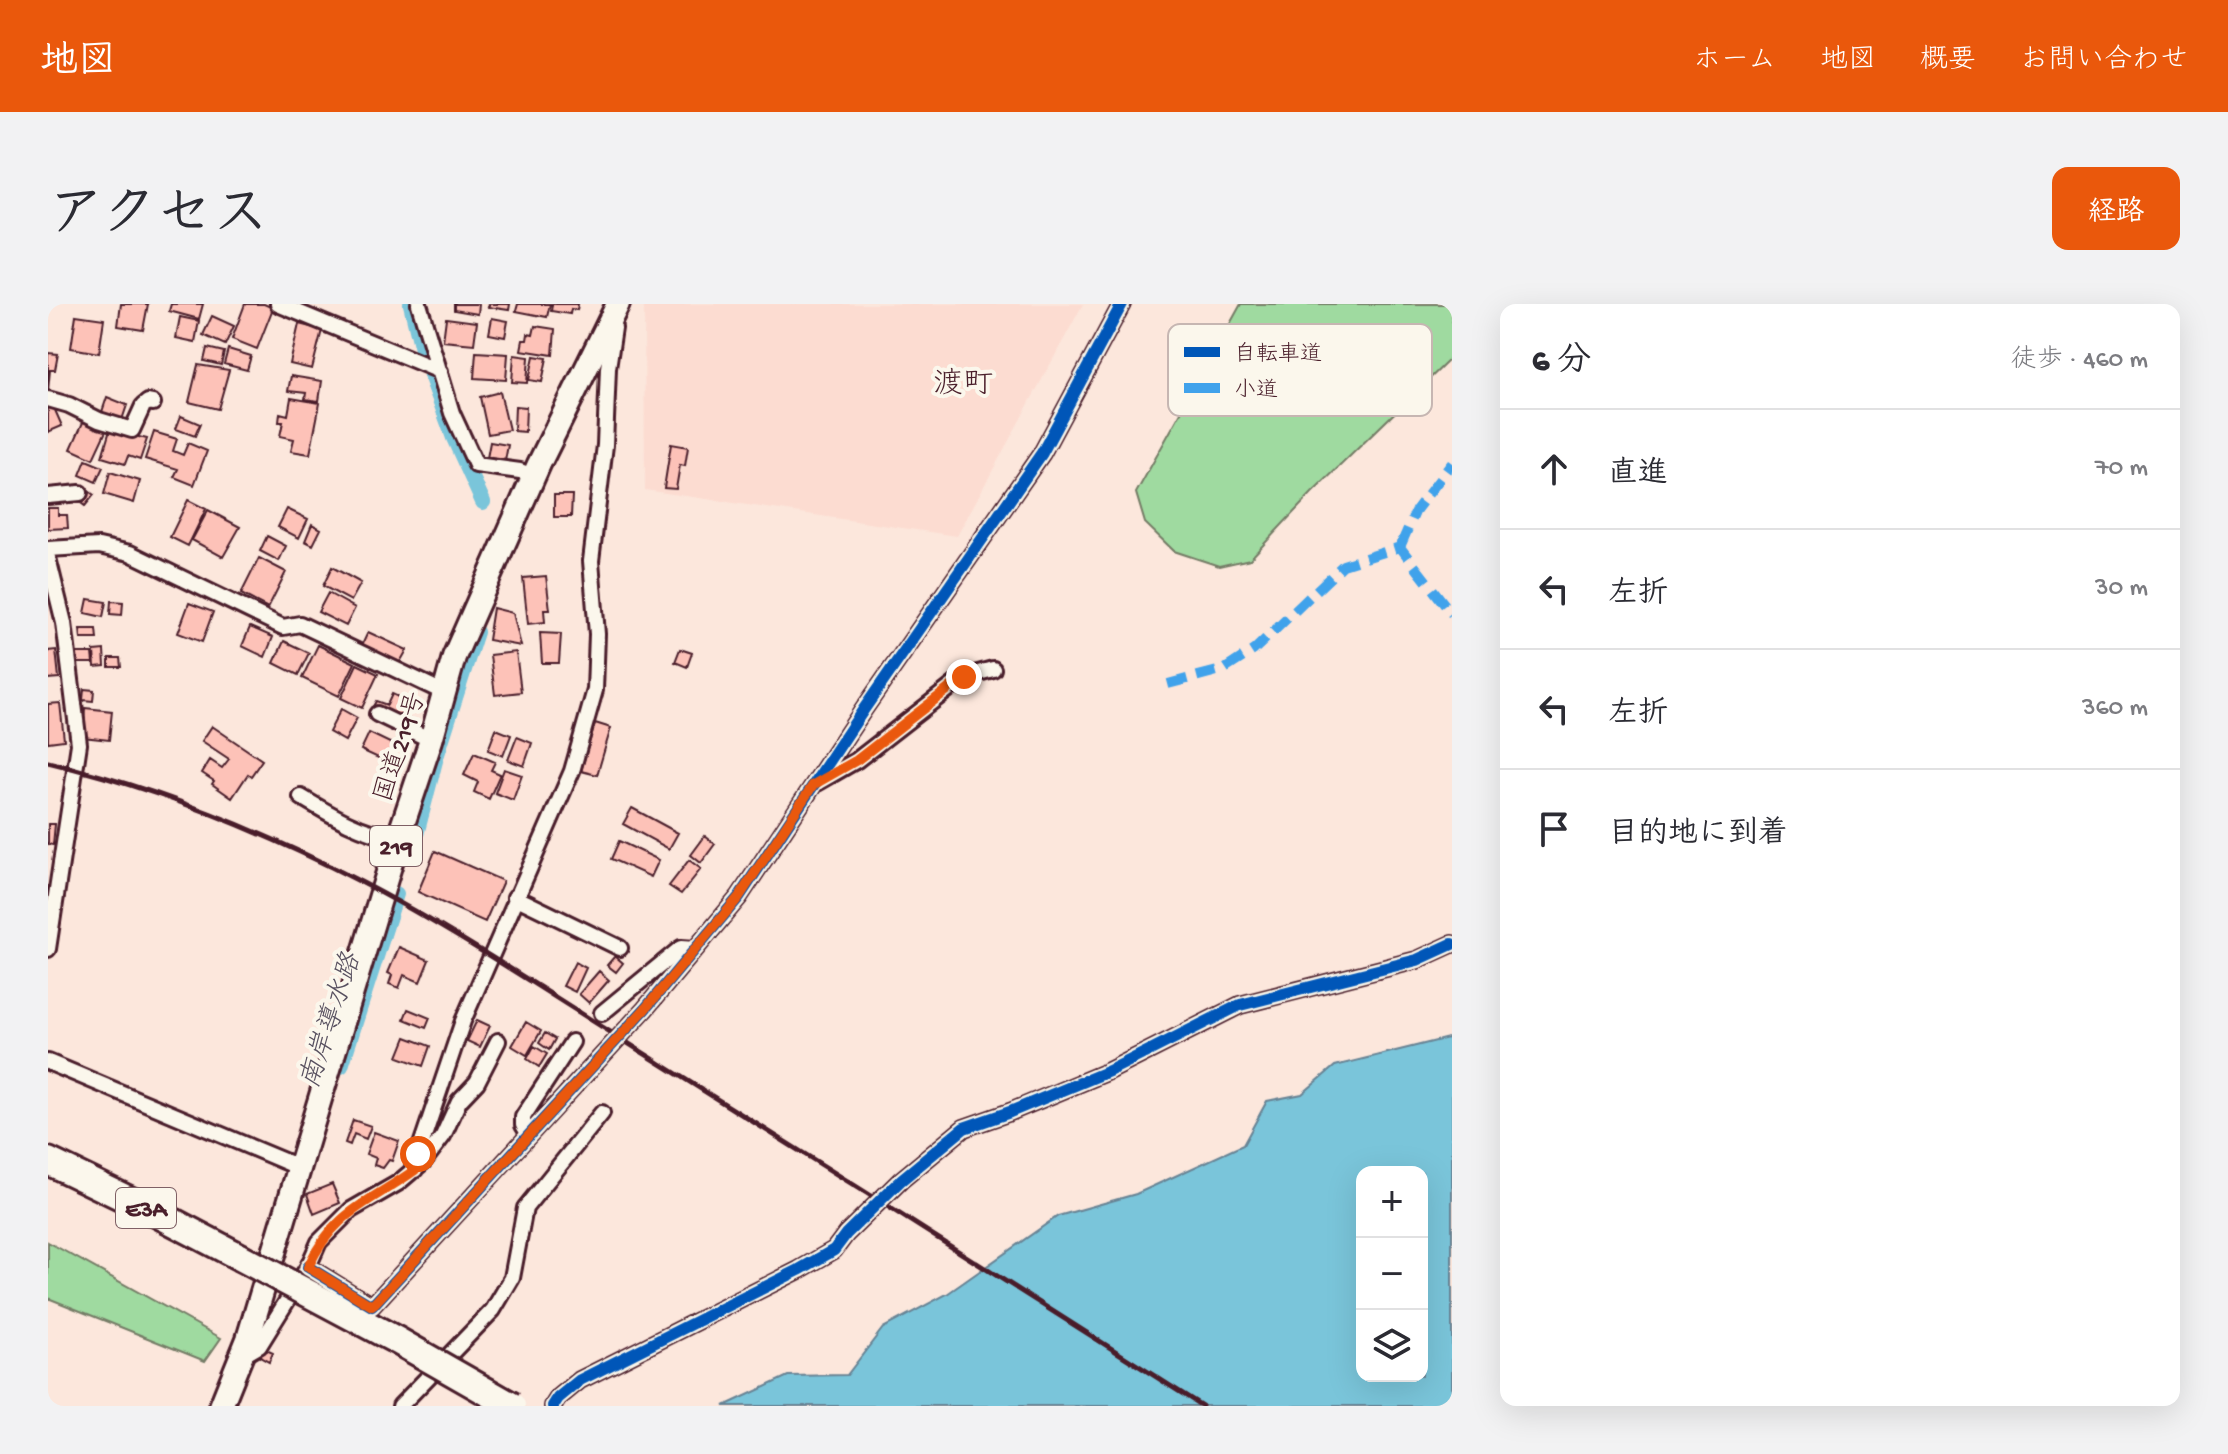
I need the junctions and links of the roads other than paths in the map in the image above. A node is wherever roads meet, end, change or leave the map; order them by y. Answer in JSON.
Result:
{"nodes":[{"id":1,"x":278,"y":304,"type":"edge"},
{"id":2,"x":419,"y":304,"type":"edge"},
{"id":3,"x":618,"y":304,"type":"edge"},
{"id":4,"x":1122,"y":304,"type":"edge"},
{"id":5,"x":440,"y":371,"type":"junction"},
{"id":6,"x":48,"y":399,"type":"edge"},
{"id":7,"x":153,"y":403,"type":"dead end"},
{"id":8,"x":534,"y":476,"type":"junction"},
{"id":9,"x":80,"y":493,"type":"dead end"},
{"id":10,"x":48,"y":496,"type":"edge"},
{"id":11,"x":48,"y":549,"type":"edge"},
{"id":12,"x":48,"y":558,"type":"edge"},
{"id":13,"x":993,"y":669,"type":"dead end"},
{"id":14,"x":445,"y":693,"type":"junction"},
{"id":15,"x":377,"y":714,"type":"dead end"},
{"id":16,"x":431,"y":740,"type":"junction"},
{"id":17,"x":813,"y":785,"type":"junction"},
{"id":18,"x":301,"y":797,"type":"dead end"},
{"id":19,"x":398,"y":839,"type":"junction"},
{"id":20,"x":515,"y":897,"type":"junction"},
{"id":21,"x":1452,"y":944,"type":"edge"},
{"id":22,"x":620,"y":948,"type":"dead end"},
{"id":23,"x":48,"y":949,"type":"edge"},
{"id":24,"x":695,"y":949,"type":"junction"},
{"id":25,"x":602,"y":1013,"type":"dead end"},
{"id":26,"x":498,"y":1041,"type":"dead end"},
{"id":27,"x":572,"y":1042,"type":"dead end"},
{"id":28,"x":48,"y":1062,"type":"edge"},
{"id":29,"x":602,"y":1113,"type":"dead end"},
{"id":30,"x":529,"y":1135,"type":"junction"},
{"id":31,"x":50,"y":1162,"type":"edge"},
{"id":32,"x":298,"y":1167,"type":"junction"},
{"id":33,"x":415,"y":1170,"type":"junction"},
{"id":34,"x":308,"y":1267,"type":"junction"},
{"id":35,"x":241,"y":1356,"type":"junction"},
{"id":36,"x":221,"y":1406,"type":"edge"},
{"id":37,"x":400,"y":1406,"type":"edge"},
{"id":38,"x":512,"y":1406,"type":"edge"},
{"id":39,"x":553,"y":1406,"type":"edge"}],
"edges":[{"from":1,"to":5,"type":"street"},
{"from":2,"to":5,"type":"street"},
{"from":3,"to":8,"type":"highway","name":"国道219号","number":"219"},
{"from":3,"to":20,"type":"street"},
{"from":4,"to":17,"type":"street"},
{"from":5,"to":8,"type":"street"},
{"from":6,"to":7,"type":"street"},
{"from":8,"to":14,"type":"highway","name":"国道219号","number":"219"},
{"from":9,"to":10,"type":"street"},
{"from":11,"to":14,"type":"street"},
{"from":12,"to":23,"type":"street"},
{"from":13,"to":17,"type":"street"},
{"from":14,"to":16,"type":"highway","name":"国道219号","number":"219"},
{"from":15,"to":16,"type":"street"},
{"from":16,"to":19,"type":"highway","name":"国道219号","number":"219"},
{"from":17,"to":24,"type":"street"},
{"from":18,"to":19,"type":"street"},
{"from":19,"to":32,"type":"highway","name":"国道219号","number":"219"},
{"from":20,"to":22,"type":"street"},
{"from":20,"to":33,"type":"street"},
{"from":21,"to":39,"type":"street"},
{"from":24,"to":25,"type":"street"},
{"from":24,"to":30,"type":"street"},
{"from":26,"to":33,"type":"street"},
{"from":27,"to":30,"type":"street"},
{"from":28,"to":32,"type":"street"},
{"from":29,"to":37,"type":"street"},
{"from":30,"to":34,"type":"street"},
{"from":31,"to":38,"type":"highway","number":"E3A","bridge":true},
{"from":32,"to":35,"type":"highway","name":"国道219号","number":"219"},
{"from":33,"to":34,"type":"street"},
{"from":34,"to":35,"type":"street"},
{"from":35,"to":36,"type":"highway","name":"国道219号","number":"219"}]}
